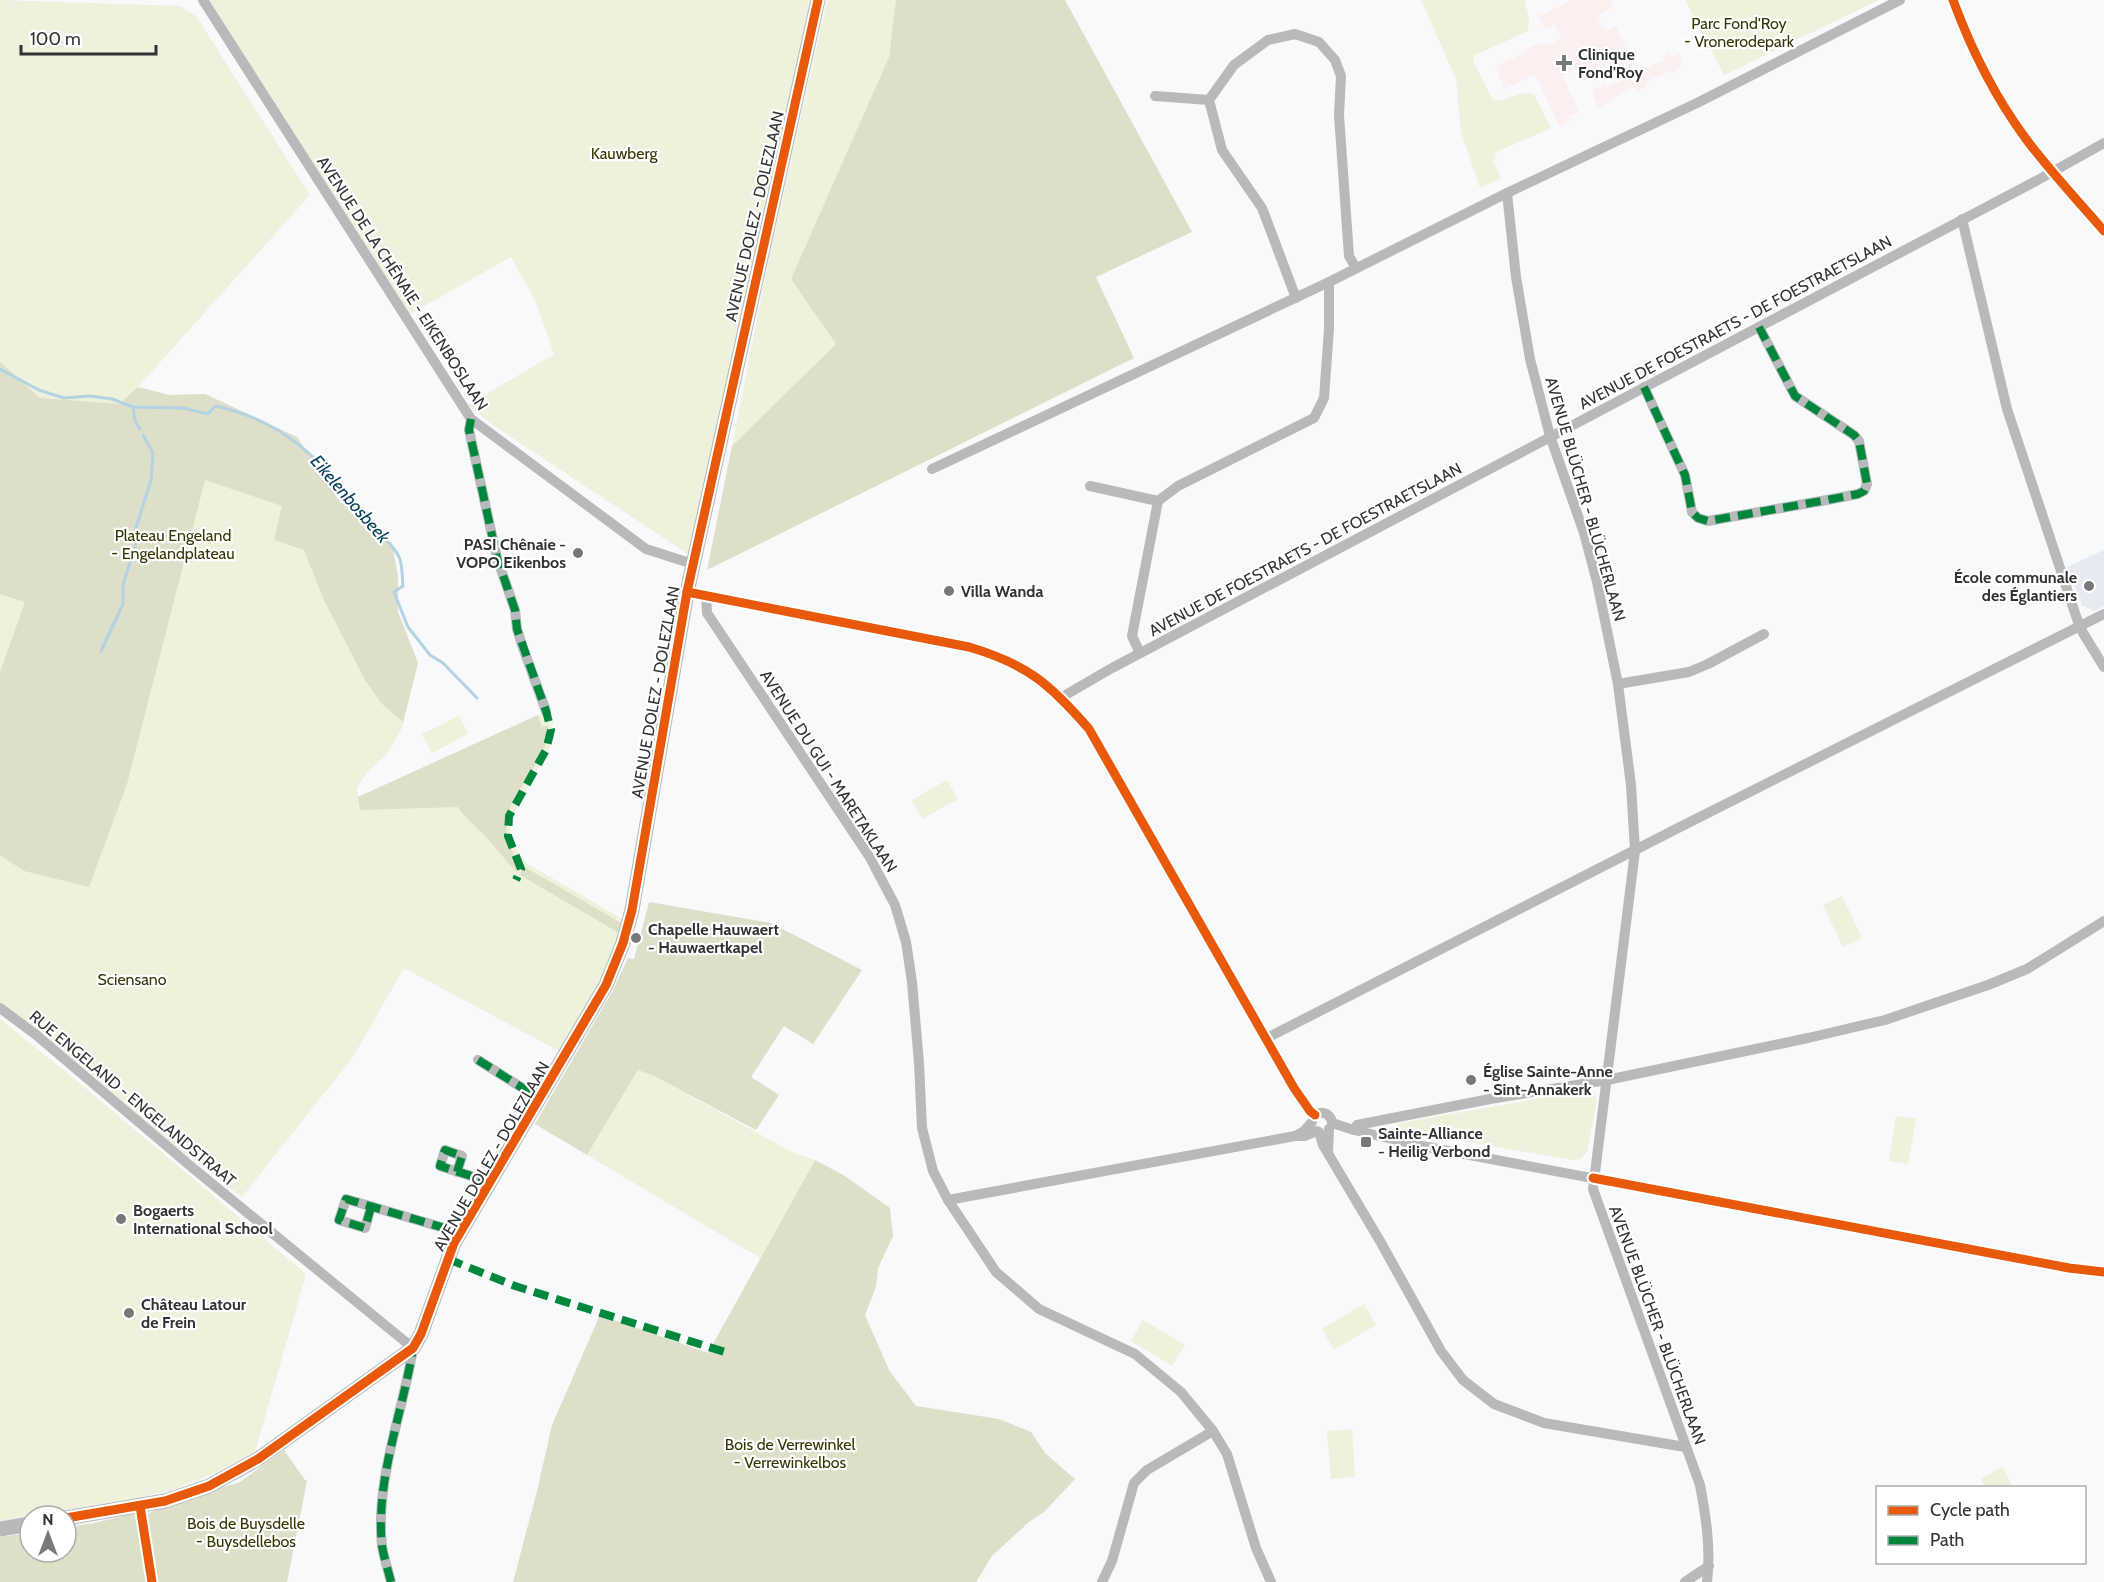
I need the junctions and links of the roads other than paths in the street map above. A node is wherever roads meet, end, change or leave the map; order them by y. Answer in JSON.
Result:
{"nodes":[{"id":1,"x":202,"y":0,"type":"edge"},
{"id":2,"x":818,"y":0,"type":"edge"},
{"id":3,"x":1900,"y":0,"type":"edge"},
{"id":4,"x":1953,"y":0,"type":"edge"},
{"id":5,"x":1155,"y":96,"type":"dead end"},
{"id":6,"x":1209,"y":100,"type":"junction"},
{"id":7,"x":2104,"y":143,"type":"edge"},
{"id":8,"x":2052,"y":172,"type":"junction"},
{"id":9,"x":1507,"y":194,"type":"junction"},
{"id":10,"x":1962,"y":219,"type":"junction"},
{"id":11,"x":2104,"y":231,"type":"edge"},
{"id":12,"x":1356,"y":268,"type":"junction"},
{"id":13,"x":1329,"y":282,"type":"junction"},
{"id":14,"x":1296,"y":297,"type":"junction"},
{"id":15,"x":1759,"y":327,"type":"junction"},
{"id":16,"x":1644,"y":387,"type":"junction"},
{"id":17,"x":471,"y":419,"type":"junction"},
{"id":18,"x":1551,"y":436,"type":"junction"},
{"id":19,"x":932,"y":469,"type":"dead end"},
{"id":20,"x":1090,"y":486,"type":"dead end"},
{"id":21,"x":1158,"y":501,"type":"junction"},
{"id":22,"x":693,"y":564,"type":"junction"},
{"id":23,"x":687,"y":592,"type":"junction"},
{"id":24,"x":706,"y":595,"type":"junction"},
{"id":25,"x":2104,"y":614,"type":"edge"},
{"id":26,"x":2080,"y":626,"type":"junction"},
{"id":27,"x":1764,"y":633,"type":"dead end"},
{"id":28,"x":1140,"y":653,"type":"junction"},
{"id":29,"x":2104,"y":667,"type":"edge"},
{"id":30,"x":1618,"y":684,"type":"junction"},
{"id":31,"x":1062,"y":697,"type":"junction"},
{"id":32,"x":546,"y":711,"type":"dead end"},
{"id":33,"x":1635,"y":851,"type":"junction"},
{"id":34,"x":2104,"y":921,"type":"edge"},
{"id":35,"x":0,"y":1008,"type":"edge"},
{"id":36,"x":1266,"y":1039,"type":"junction"},
{"id":37,"x":478,"y":1060,"type":"dead end"},
{"id":38,"x":1607,"y":1080,"type":"junction"},
{"id":39,"x":540,"y":1099,"type":"junction"},
{"id":40,"x":1321,"y":1125,"type":"junction"},
{"id":41,"x":1354,"y":1131,"type":"junction"},
{"id":42,"x":457,"y":1172,"type":"dead end"},
{"id":43,"x":1593,"y":1178,"type":"junction"},
{"id":44,"x":490,"y":1182,"type":"junction"},
{"id":45,"x":948,"y":1200,"type":"junction"},
{"id":46,"x":371,"y":1207,"type":"dead end"},
{"id":47,"x":460,"y":1233,"type":"junction"},
{"id":48,"x":2104,"y":1272,"type":"edge"},
{"id":49,"x":413,"y":1348,"type":"junction"},
{"id":50,"x":1213,"y":1431,"type":"junction"},
{"id":51,"x":1685,"y":1447,"type":"junction"},
{"id":52,"x":140,"y":1506,"type":"junction"},
{"id":53,"x":78,"y":1516,"type":"edge"},
{"id":54,"x":18,"y":1526,"type":"edge"},
{"id":55,"x":0,"y":1529,"type":"edge"},
{"id":56,"x":1709,"y":1566,"type":"junction"},
{"id":57,"x":152,"y":1582,"type":"edge"},
{"id":58,"x":392,"y":1582,"type":"edge"},
{"id":59,"x":1102,"y":1582,"type":"edge"},
{"id":60,"x":1271,"y":1582,"type":"edge"},
{"id":61,"x":1685,"y":1582,"type":"edge"},
{"id":62,"x":1707,"y":1582,"type":"edge"}],
"edges":[{"from":1,"to":17,"type":"street","name":"AVENUE DE LA CHÊNAIE - EIKENBOSLAAN"},
{"from":2,"to":22,"type":"street","name":"AVENUE DOLEZ - DOLEZLAAN"},
{"from":3,"to":9,"type":"street"},
{"from":4,"to":8,"type":"street"},
{"from":5,"to":6,"type":"street"},
{"from":6,"to":12,"type":"street"},
{"from":6,"to":14,"type":"street"},
{"from":7,"to":8,"type":"street","name":"AVENUE DE FOESTRAETS - DE FOESTRAETSLAAN"},
{"from":8,"to":10,"type":"street","name":"AVENUE DE FOESTRAETS - DE FOESTRAETSLAAN"},
{"from":8,"to":11,"type":"street"},
{"from":9,"to":12,"type":"street"},
{"from":9,"to":18,"type":"street","name":"AVENUE BLÜCHER - BLÜCHERLAAN"},
{"from":10,"to":15,"type":"street","name":"AVENUE DE FOESTRAETS - DE FOESTRAETSLAAN"},
{"from":10,"to":26,"type":"street"},
{"from":12,"to":13,"type":"street"},
{"from":13,"to":14,"type":"street"},
{"from":13,"to":21,"type":"street"},
{"from":14,"to":19,"type":"street"},
{"from":15,"to":16,"type":"street","name":"AVENUE DE FOESTRAETS - DE FOESTRAETSLAAN"},
{"from":15,"to":16,"type":"street"},
{"from":16,"to":18,"type":"street","name":"AVENUE DE FOESTRAETS - DE FOESTRAETSLAAN"},
{"from":17,"to":22,"type":"street","name":"AVENUE DE LA CHÊNAIE - EIKENBOSLAAN"},
{"from":17,"to":32,"type":"street"},
{"from":18,"to":28,"type":"street","name":"AVENUE DE FOESTRAETS - DE FOESTRAETSLAAN"},
{"from":18,"to":30,"type":"street","name":"AVENUE BLÜCHER - BLÜCHERLAAN"},
{"from":20,"to":21,"type":"street"},
{"from":21,"to":28,"type":"street"},
{"from":22,"to":23,"type":"street","name":"AVENUE DOLEZ - DOLEZLAAN"},
{"from":23,"to":24,"type":"street"},
{"from":23,"to":39,"type":"street","name":"AVENUE DOLEZ - DOLEZLAAN"},
{"from":24,"to":31,"type":"street"},
{"from":24,"to":45,"type":"street","name":"AVENUE DU GUI - MARETAKLAAN"},
{"from":25,"to":26,"type":"street"},
{"from":26,"to":29,"type":"street"},
{"from":26,"to":33,"type":"street"},
{"from":27,"to":30,"type":"street"},
{"from":28,"to":31,"type":"street","name":"AVENUE DE FOESTRAETS - DE FOESTRAETSLAAN"},
{"from":30,"to":33,"type":"street","name":"AVENUE BLÜCHER - BLÜCHERLAAN"},
{"from":31,"to":36,"type":"street"},
{"from":33,"to":36,"type":"street"},
{"from":33,"to":38,"type":"street","name":"AVENUE BLÜCHER - BLÜCHERLAAN"},
{"from":34,"to":38,"type":"street"},
{"from":35,"to":49,"type":"street","name":"RUE ENGELAND - ENGELANDSTRAAT"},
{"from":36,"to":40,"type":"street"},
{"from":37,"to":39,"type":"street"},
{"from":38,"to":41,"type":"street"},
{"from":38,"to":43,"type":"street","name":"AVENUE BLÜCHER - BLÜCHERLAAN"},
{"from":39,"to":44,"type":"street","name":"AVENUE DOLEZ - DOLEZLAAN"},
{"from":40,"to":41,"type":"street"},
{"from":40,"to":45,"type":"street"},
{"from":40,"to":51,"type":"street"},
{"from":41,"to":43,"type":"street"},
{"from":42,"to":44,"type":"street","name":"AVENUE DOLEZ - DOLEZLAAN"},
{"from":43,"to":48,"type":"street"},
{"from":43,"to":51,"type":"street","name":"AVENUE BLÜCHER - BLÜCHERLAAN"},
{"from":44,"to":47,"type":"street","name":"AVENUE DOLEZ - DOLEZLAAN"},
{"from":45,"to":50,"type":"street","name":"AVENUE DU GUI - MARETAKLAAN"},
{"from":46,"to":47,"type":"street"},
{"from":47,"to":49,"type":"street","name":"AVENUE DOLEZ - DOLEZLAAN"},
{"from":49,"to":52,"type":"street"},
{"from":49,"to":58,"type":"street","name":"AVENUE DOLEZ - DOLEZLAAN"},
{"from":50,"to":59,"type":"street"},
{"from":50,"to":60,"type":"street","name":"AVENUE DU GUI - MARETAKLAAN"},
{"from":51,"to":56,"type":"street","name":"AVENUE BLÜCHER - BLÜCHERLAAN"},
{"from":52,"to":53,"type":"street"},
{"from":52,"to":57,"type":"street"},
{"from":54,"to":55,"type":"street"},
{"from":56,"to":61,"type":"street"},
{"from":56,"to":62,"type":"street","name":"AVENUE BLÜCHER - BLÜCHERLAAN"}]}
